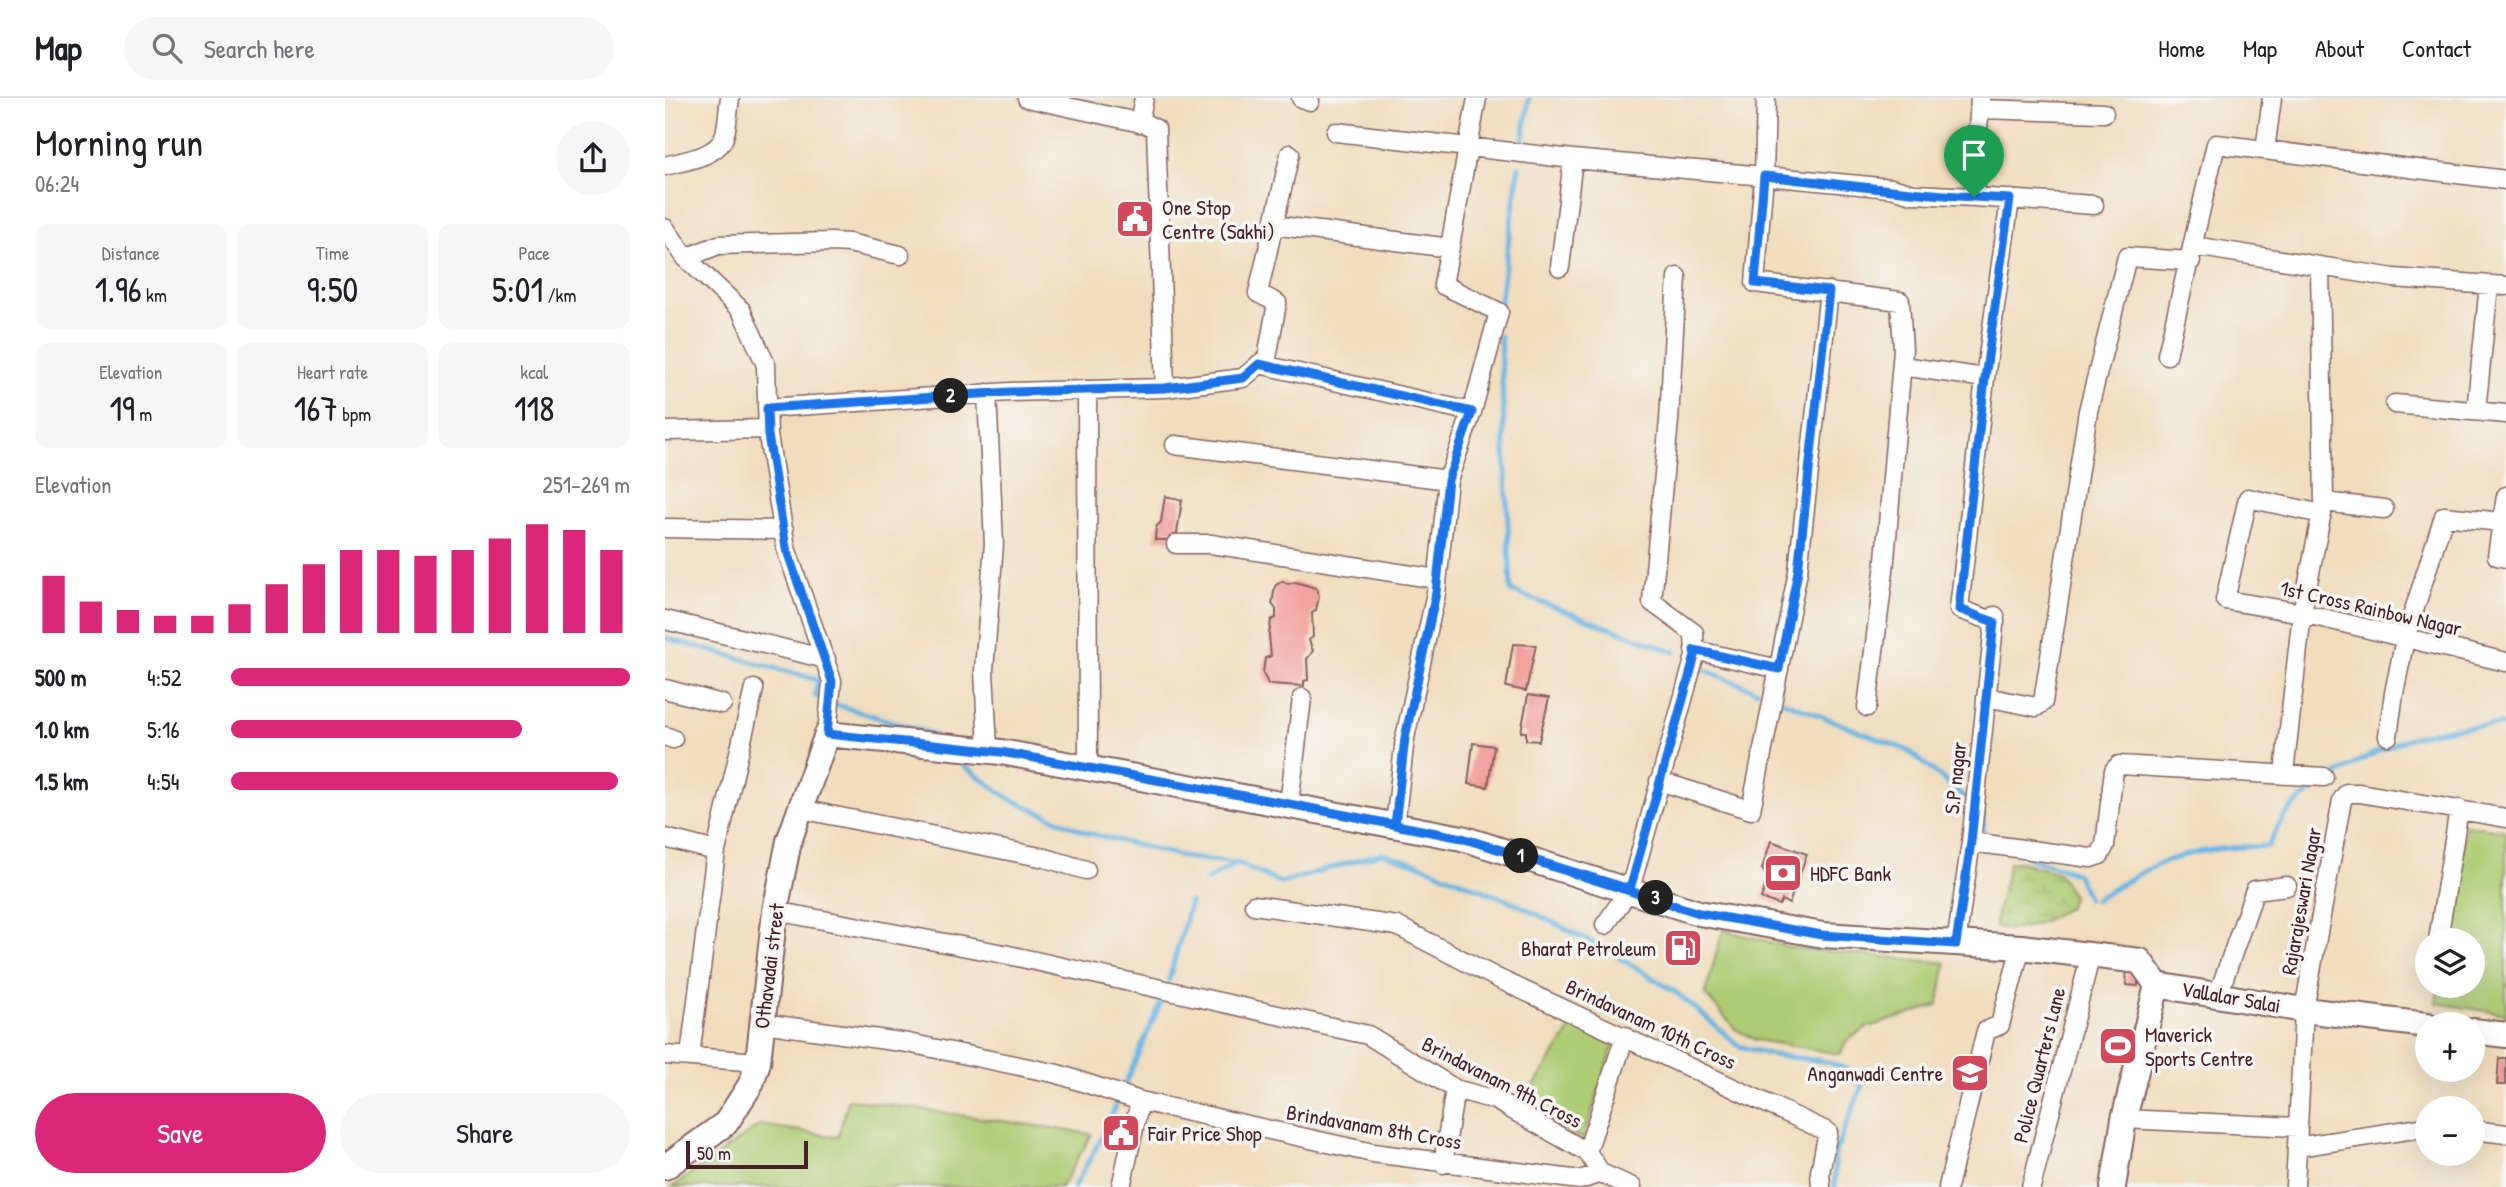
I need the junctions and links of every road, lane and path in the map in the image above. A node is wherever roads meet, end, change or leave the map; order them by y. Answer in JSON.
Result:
{"nodes":[{"id":1,"x":730,"y":98,"type":"edge"},
{"id":2,"x":1027,"y":98,"type":"edge"},
{"id":3,"x":1144,"y":98,"type":"edge"},
{"id":4,"x":1477,"y":98,"type":"edge"},
{"id":5,"x":1766,"y":98,"type":"edge"},
{"id":6,"x":2272,"y":98,"type":"edge"},
{"id":7,"x":1980,"y":103,"type":"edge"},
{"id":8,"x":2104,"y":113,"type":"dead end"},
{"id":9,"x":1139,"y":123,"type":"junction"},
{"id":10,"x":1336,"y":132,"type":"dead end"},
{"id":11,"x":1469,"y":148,"type":"junction"},
{"id":12,"x":2265,"y":150,"type":"junction"},
{"id":13,"x":1290,"y":154,"type":"dead end"},
{"id":14,"x":1573,"y":159,"type":"junction"},
{"id":15,"x":665,"y":166,"type":"edge"},
{"id":16,"x":1764,"y":176,"type":"junction"},
{"id":17,"x":2506,"y":180,"type":"edge"},
{"id":18,"x":1974,"y":197,"type":"junction"},
{"id":19,"x":2010,"y":199,"type":"junction"},
{"id":20,"x":2094,"y":205,"type":"dead end"},
{"id":21,"x":1273,"y":225,"type":"junction"},
{"id":22,"x":665,"y":228,"type":"edge"},
{"id":23,"x":1450,"y":248,"type":"junction"},
{"id":24,"x":2192,"y":253,"type":"junction"},
{"id":25,"x":900,"y":256,"type":"dead end"},
{"id":26,"x":686,"y":258,"type":"junction"},
{"id":27,"x":1560,"y":267,"type":"dead end"},
{"id":28,"x":2320,"y":267,"type":"junction"},
{"id":29,"x":1678,"y":277,"type":"dead end"},
{"id":30,"x":2498,"y":285,"type":"edge"},
{"id":31,"x":1829,"y":291,"type":"junction"},
{"id":32,"x":2167,"y":355,"type":"dead end"},
{"id":33,"x":1259,"y":364,"type":"junction"},
{"id":34,"x":1902,"y":366,"type":"junction"},
{"id":35,"x":1985,"y":378,"type":"junction"},
{"id":36,"x":1165,"y":388,"type":"junction"},
{"id":37,"x":1087,"y":390,"type":"junction"},
{"id":38,"x":987,"y":393,"type":"junction"},
{"id":39,"x":2395,"y":404,"type":"dead end"},
{"id":40,"x":767,"y":408,"type":"junction"},
{"id":41,"x":2476,"y":411,"type":"junction"},
{"id":42,"x":1472,"y":412,"type":"junction"},
{"id":43,"x":2506,"y":414,"type":"edge"},
{"id":44,"x":768,"y":429,"type":"junction"},
{"id":45,"x":665,"y":431,"type":"edge"},
{"id":46,"x":1175,"y":445,"type":"dead end"},
{"id":47,"x":1448,"y":480,"type":"junction"},
{"id":48,"x":2506,"y":496,"type":"edge"},
{"id":49,"x":2323,"y":508,"type":"junction"},
{"id":50,"x":2384,"y":509,"type":"dead end"},
{"id":51,"x":2501,"y":522,"type":"junction"},
{"id":52,"x":665,"y":528,"type":"edge"},
{"id":53,"x":784,"y":530,"type":"junction"},
{"id":54,"x":1176,"y":544,"type":"dead end"},
{"id":55,"x":2506,"y":558,"type":"edge"},
{"id":56,"x":1437,"y":579,"type":"junction"},
{"id":57,"x":2302,"y":613,"type":"junction"},
{"id":58,"x":665,"y":620,"type":"edge"},
{"id":59,"x":2405,"y":639,"type":"junction"},
{"id":60,"x":1694,"y":650,"type":"junction"},
{"id":61,"x":825,"y":659,"type":"junction"},
{"id":62,"x":2506,"y":662,"type":"edge"},
{"id":63,"x":1779,"y":669,"type":"junction"},
{"id":64,"x":754,"y":689,"type":"dead end"},
{"id":65,"x":665,"y":690,"type":"edge"},
{"id":66,"x":1986,"y":697,"type":"junction"},
{"id":67,"x":1302,"y":698,"type":"dead end"},
{"id":68,"x":722,"y":704,"type":"dead end"},
{"id":69,"x":1867,"y":707,"type":"dead end"},
{"id":70,"x":827,"y":726,"type":"junction"},
{"id":71,"x":2388,"y":736,"type":"dead end"},
{"id":72,"x":988,"y":750,"type":"junction"},
{"id":73,"x":1088,"y":767,"type":"junction"},
{"id":74,"x":2284,"y":773,"type":"junction"},
{"id":75,"x":2324,"y":777,"type":"dead end"},
{"id":76,"x":1659,"y":781,"type":"junction"},
{"id":77,"x":1289,"y":804,"type":"junction"},
{"id":78,"x":800,"y":809,"type":"junction"},
{"id":79,"x":2459,"y":810,"type":"junction"},
{"id":80,"x":2506,"y":818,"type":"edge"},
{"id":81,"x":1395,"y":825,"type":"junction"},
{"id":82,"x":665,"y":838,"type":"edge"},
{"id":83,"x":1971,"y":842,"type":"junction"},
{"id":84,"x":716,"y":851,"type":"junction"},
{"id":85,"x":1086,"y":870,"type":"dead end"},
{"id":86,"x":2287,"y":886,"type":"dead end"},
{"id":87,"x":1630,"y":889,"type":"junction"},
{"id":88,"x":1254,"y":905,"type":"dead end"},
{"id":89,"x":775,"y":911,"type":"junction"},
{"id":90,"x":1605,"y":925,"type":"dead end"},
{"id":91,"x":2440,"y":928,"type":"edge"},
{"id":92,"x":1956,"y":944,"type":"junction"},
{"id":93,"x":2021,"y":947,"type":"junction"},
{"id":94,"x":2091,"y":954,"type":"junction"},
{"id":95,"x":2157,"y":985,"type":"junction"},
{"id":96,"x":2218,"y":995,"type":"junction"},
{"id":97,"x":2304,"y":1010,"type":"junction"},
{"id":98,"x":762,"y":1023,"type":"junction"},
{"id":99,"x":2415,"y":1024,"type":"edge"},
{"id":100,"x":2485,"y":1032,"type":"edge"},
{"id":101,"x":2506,"y":1035,"type":"edge"},
{"id":102,"x":1625,"y":1036,"type":"junction"},
{"id":103,"x":665,"y":1055,"type":"edge"},
{"id":104,"x":689,"y":1056,"type":"junction"},
{"id":105,"x":758,"y":1062,"type":"junction"},
{"id":106,"x":1455,"y":1089,"type":"junction"},
{"id":107,"x":1140,"y":1101,"type":"junction"},
{"id":108,"x":2124,"y":1119,"type":"junction"},
{"id":109,"x":2298,"y":1127,"type":"junction"},
{"id":110,"x":2415,"y":1129,"type":"edge"},
{"id":111,"x":2485,"y":1131,"type":"edge"},
{"id":112,"x":2506,"y":1134,"type":"edge"},
{"id":113,"x":2297,"y":1147,"type":"junction"},
{"id":114,"x":1587,"y":1152,"type":"junction"},
{"id":115,"x":1443,"y":1164,"type":"junction"},
{"id":116,"x":665,"y":1167,"type":"edge"},
{"id":117,"x":1601,"y":1173,"type":"junction"},
{"id":118,"x":1121,"y":1187,"type":"edge"},
{"id":119,"x":1632,"y":1187,"type":"edge"},
{"id":120,"x":1821,"y":1187,"type":"edge"},
{"id":121,"x":1948,"y":1187,"type":"edge"},
{"id":122,"x":2031,"y":1187,"type":"edge"},
{"id":123,"x":2113,"y":1187,"type":"edge"},
{"id":124,"x":2295,"y":1187,"type":"edge"}],
"edges":[{"from":1,"to":15,"type":"street"},
{"from":2,"to":9,"type":"street"},
{"from":3,"to":9,"type":"street"},
{"from":4,"to":11,"type":"street"},
{"from":5,"to":16,"type":"street"},
{"from":6,"to":12,"type":"street"},
{"from":7,"to":8,"type":"street"},
{"from":7,"to":18,"type":"street"},
{"from":9,"to":36,"type":"street"},
{"from":10,"to":11,"type":"street"},
{"from":11,"to":14,"type":"street"},
{"from":11,"to":23,"type":"street"},
{"from":12,"to":17,"type":"street"},
{"from":12,"to":24,"type":"street"},
{"from":13,"to":21,"type":"street"},
{"from":14,"to":16,"type":"street"},
{"from":14,"to":27,"type":"street"},
{"from":16,"to":18,"type":"street"},
{"from":16,"to":31,"type":"street"},
{"from":18,"to":19,"type":"street"},
{"from":19,"to":20,"type":"street"},
{"from":19,"to":35,"type":"street"},
{"from":21,"to":23,"type":"street"},
{"from":21,"to":33,"type":"street"},
{"from":22,"to":26,"type":"street"},
{"from":23,"to":42,"type":"street"},
{"from":24,"to":28,"type":"street"},
{"from":24,"to":32,"type":"street"},
{"from":24,"to":66,"type":"street"},
{"from":25,"to":26,"type":"street"},
{"from":26,"to":40,"type":"street"},
{"from":28,"to":30,"type":"street"},
{"from":28,"to":49,"type":"street"},
{"from":29,"to":60,"type":"street"},
{"from":30,"to":41,"type":"street"},
{"from":31,"to":34,"type":"street"},
{"from":31,"to":63,"type":"street"},
{"from":33,"to":36,"type":"street"},
{"from":33,"to":42,"type":"street"},
{"from":34,"to":35,"type":"street"},
{"from":34,"to":69,"type":"street"},
{"from":35,"to":66,"type":"street","name":"S.P nagar"},
{"from":36,"to":37,"type":"street"},
{"from":37,"to":38,"type":"street"},
{"from":37,"to":73,"type":"street"},
{"from":38,"to":40,"type":"street"},
{"from":38,"to":72,"type":"street"},
{"from":39,"to":41,"type":"street"},
{"from":40,"to":44,"type":"street"},
{"from":41,"to":43,"type":"street"},
{"from":42,"to":47,"type":"street"},
{"from":44,"to":45,"type":"street"},
{"from":44,"to":53,"type":"street"},
{"from":46,"to":47,"type":"street"},
{"from":47,"to":56,"type":"street"},
{"from":48,"to":51,"type":"street"},
{"from":49,"to":50,"type":"street"},
{"from":49,"to":57,"type":"street"},
{"from":49,"to":57,"type":"street","name":"1st Cross Rainbow Nagar"},
{"from":51,"to":55,"type":"street"},
{"from":51,"to":59,"type":"street"},
{"from":52,"to":53,"type":"street"},
{"from":53,"to":61,"type":"street"},
{"from":54,"to":56,"type":"street"},
{"from":56,"to":81,"type":"street"},
{"from":57,"to":59,"type":"street","name":"1st Cross Rainbow Nagar"},
{"from":57,"to":74,"type":"street"},
{"from":58,"to":61,"type":"street"},
{"from":59,"to":62,"type":"street","name":"1st Cross Rainbow Nagar"},
{"from":59,"to":71,"type":"street"},
{"from":60,"to":63,"type":"street"},
{"from":60,"to":76,"type":"street"},
{"from":61,"to":70,"type":"street"},
{"from":63,"to":76,"type":"street"},
{"from":64,"to":84,"type":"street"},
{"from":65,"to":68,"type":"street"},
{"from":66,"to":83,"type":"street","name":"S.P nagar"},
{"from":67,"to":77,"type":"street"},
{"from":70,"to":72,"type":"street"},
{"from":70,"to":78,"type":"street","name":"Othavadai street"},
{"from":72,"to":73,"type":"street"},
{"from":73,"to":77,"type":"street"},
{"from":74,"to":75,"type":"street"},
{"from":74,"to":83,"type":"street"},
{"from":76,"to":87,"type":"street"},
{"from":77,"to":81,"type":"street"},
{"from":78,"to":85,"type":"street"},
{"from":78,"to":89,"type":"street","name":"Othavadai street"},
{"from":79,"to":80,"type":"street"},
{"from":79,"to":91,"type":"street"},
{"from":79,"to":97,"type":"street","name":"Rajarajeswari Nagar"},
{"from":81,"to":87,"type":"street"},
{"from":82,"to":84,"type":"street"},
{"from":83,"to":92,"type":"street","name":"S.P nagar"},
{"from":84,"to":104,"type":"street"},
{"from":86,"to":96,"type":"street"},
{"from":87,"to":90,"type":"street"},
{"from":87,"to":92,"type":"street"},
{"from":88,"to":102,"type":"street","name":"Brindavanam 10th Cross"},
{"from":89,"to":98,"type":"street","name":"Othavadai street"},
{"from":89,"to":106,"type":"street","name":"Brindavanam 9th Cross"},
{"from":92,"to":93,"type":"street"},
{"from":93,"to":94,"type":"street"},
{"from":93,"to":121,"type":"street"},
{"from":94,"to":95,"type":"street"},
{"from":94,"to":122,"type":"street","name":"Police Quarters Lane"},
{"from":95,"to":96,"type":"street","name":"Vallalar Salai"},
{"from":95,"to":108,"type":"street","name":"Vallalar Salai"},
{"from":96,"to":97,"type":"street","name":"Vallalar Salai"},
{"from":97,"to":99,"type":"street","name":"Vallalar Salai"},
{"from":97,"to":109,"type":"street","name":"Rajarajeswari Nagar"},
{"from":98,"to":105,"type":"street","name":"Othavadai street"},
{"from":98,"to":107,"type":"street","name":"Brindavanam 8th Cross"},
{"from":100,"to":101,"type":"street"},
{"from":102,"to":114,"type":"street"},
{"from":102,"to":120,"type":"street","name":"Brindavanam 10th Cross"},
{"from":103,"to":104,"type":"street"},
{"from":104,"to":105,"type":"street"},
{"from":105,"to":116,"type":"street","name":"Othavadai street"},
{"from":106,"to":114,"type":"street","name":"Brindavanam 9th Cross"},
{"from":106,"to":115,"type":"street"},
{"from":107,"to":115,"type":"street","name":"Brindavanam 8th Cross"},
{"from":107,"to":118,"type":"street"},
{"from":108,"to":109,"type":"street"},
{"from":108,"to":123,"type":"street","name":"Vallalar Salai"},
{"from":109,"to":113,"type":"street","name":"Rajarajeswari Nagar"},
{"from":110,"to":113,"type":"street"},
{"from":111,"to":112,"type":"street"},
{"from":113,"to":124,"type":"street","name":"Rajarajeswari Nagar"},
{"from":114,"to":117,"type":"street","name":"Brindavanam 9th Cross"},
{"from":115,"to":117,"type":"street","name":"Brindavanam 8th Cross"},
{"from":117,"to":119,"type":"street"}]}
